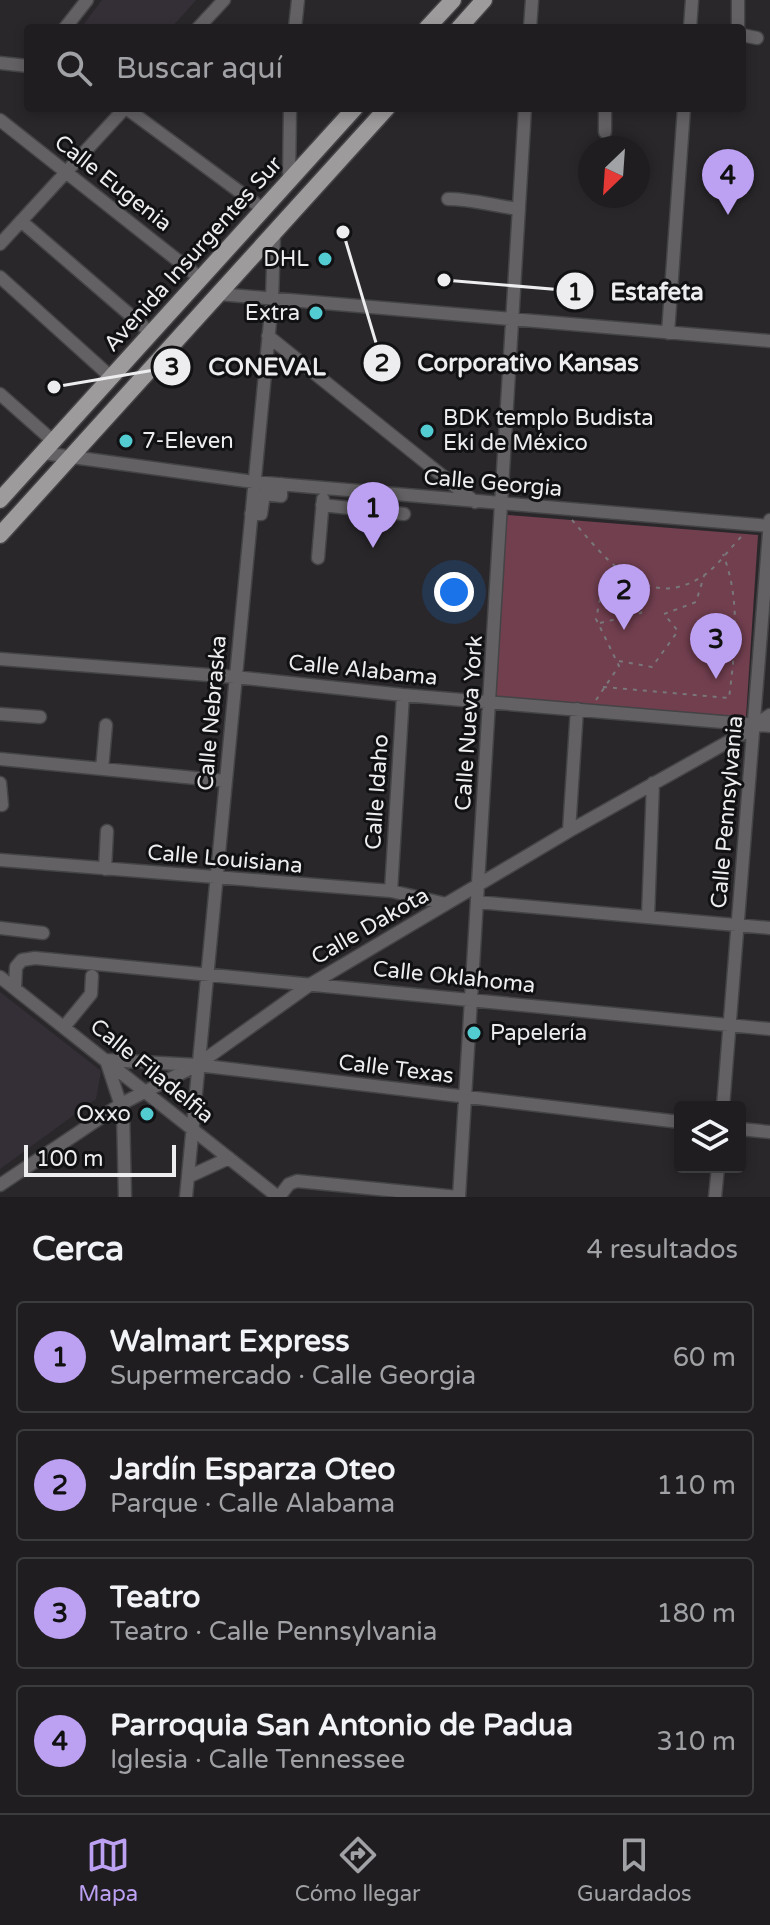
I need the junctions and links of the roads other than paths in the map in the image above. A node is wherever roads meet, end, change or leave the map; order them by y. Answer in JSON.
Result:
{"nodes":[{"id":1,"x":87,"y":0,"type":"edge"},
{"id":2,"x":224,"y":0,"type":"edge"},
{"id":3,"x":298,"y":0,"type":"edge"},
{"id":4,"x":453,"y":0,"type":"edge"},
{"id":5,"x":484,"y":0,"type":"edge"},
{"id":6,"x":532,"y":0,"type":"edge"},
{"id":7,"x":692,"y":0,"type":"edge"},
{"id":8,"x":738,"y":0,"type":"edge"},
{"id":9,"x":68,"y":24,"type":"edge"},
{"id":10,"x":202,"y":24,"type":"edge"},
{"id":11,"x":295,"y":24,"type":"edge"},
{"id":12,"x":431,"y":24,"type":"edge"},
{"id":13,"x":463,"y":24,"type":"edge"},
{"id":14,"x":530,"y":24,"type":"edge"},
{"id":15,"x":690,"y":24,"type":"edge"},
{"id":16,"x":738,"y":24,"type":"edge"},
{"id":17,"x":746,"y":36,"type":"edge"},
{"id":18,"x":757,"y":38,"type":"dead end"},
{"id":19,"x":0,"y":63,"type":"edge"},
{"id":20,"x":24,"y":66,"type":"edge"},
{"id":21,"x":122,"y":112,"type":"edge"},
{"id":22,"x":131,"y":112,"type":"edge"},
{"id":23,"x":290,"y":112,"type":"edge"},
{"id":24,"x":351,"y":112,"type":"edge"},
{"id":25,"x":383,"y":112,"type":"edge"},
{"id":26,"x":525,"y":112,"type":"edge"},
{"id":27,"x":605,"y":112,"type":"edge"},
{"id":28,"x":684,"y":112,"type":"edge"},
{"id":29,"x":0,"y":120,"type":"edge"},
{"id":30,"x":605,"y":132,"type":"dead end"},
{"id":31,"x":67,"y":172,"type":"junction"},
{"id":32,"x":289,"y":181,"type":"junction"},
{"id":33,"x":448,"y":199,"type":"dead end"},
{"id":34,"x":263,"y":209,"type":"junction"},
{"id":35,"x":519,"y":209,"type":"junction"},
{"id":36,"x":21,"y":221,"type":"junction"},
{"id":37,"x":274,"y":233,"type":"junction"},
{"id":38,"x":0,"y":244,"type":"edge"},
{"id":39,"x":0,"y":277,"type":"edge"},
{"id":40,"x":200,"y":278,"type":"junction"},
{"id":41,"x":218,"y":294,"type":"junction"},
{"id":42,"x":272,"y":301,"type":"junction"},
{"id":43,"x":511,"y":320,"type":"junction"},
{"id":44,"x":151,"y":333,"type":"junction"},
{"id":45,"x":668,"y":333,"type":"junction"},
{"id":46,"x":268,"y":336,"type":"junction"},
{"id":47,"x":770,"y":341,"type":"edge"},
{"id":48,"x":111,"y":377,"type":"junction"},
{"id":49,"x":0,"y":394,"type":"edge"},
{"id":50,"x":48,"y":447,"type":"junction"},
{"id":51,"x":71,"y":457,"type":"junction"},
{"id":52,"x":254,"y":482,"type":"junction"},
{"id":53,"x":281,"y":484,"type":"junction"},
{"id":54,"x":324,"y":488,"type":"junction"},
{"id":55,"x":0,"y":500,"type":"edge"},
{"id":56,"x":475,"y":502,"type":"junction"},
{"id":57,"x":501,"y":504,"type":"junction"},
{"id":58,"x":322,"y":505,"type":"junction"},
{"id":59,"x":251,"y":514,"type":"junction"},
{"id":60,"x":404,"y":514,"type":"dead end"},
{"id":61,"x":770,"y":524,"type":"edge"},
{"id":62,"x":0,"y":535,"type":"edge"},
{"id":63,"x":318,"y":558,"type":"dead end"},
{"id":64,"x":0,"y":659,"type":"edge"},
{"id":65,"x":235,"y":677,"type":"junction"},
{"id":66,"x":403,"y":695,"type":"junction"},
{"id":67,"x":492,"y":701,"type":"junction"},
{"id":68,"x":577,"y":709,"type":"junction"},
{"id":69,"x":0,"y":714,"type":"edge"},
{"id":70,"x":770,"y":715,"type":"edge"},
{"id":71,"x":40,"y":717,"type":"dead end"},
{"id":72,"x":106,"y":725,"type":"dead end"},
{"id":73,"x":754,"y":726,"type":"junction"},
{"id":74,"x":770,"y":726,"type":"edge"},
{"id":75,"x":0,"y":759,"type":"edge"},
{"id":76,"x":102,"y":769,"type":"junction"},
{"id":77,"x":226,"y":781,"type":"junction"},
{"id":78,"x":0,"y":783,"type":"edge"},
{"id":79,"x":653,"y":783,"type":"junction"},
{"id":80,"x":2,"y":805,"type":"dead end"},
{"id":81,"x":107,"y":831,"type":"dead end"},
{"id":82,"x":569,"y":831,"type":"junction"},
{"id":83,"x":0,"y":860,"type":"edge"},
{"id":84,"x":105,"y":869,"type":"junction"},
{"id":85,"x":216,"y":879,"type":"junction"},
{"id":86,"x":478,"y":884,"type":"junction"},
{"id":87,"x":391,"y":891,"type":"junction"},
{"id":88,"x":477,"y":902,"type":"junction"},
{"id":89,"x":446,"y":904,"type":"junction"},
{"id":90,"x":648,"y":917,"type":"junction"},
{"id":91,"x":738,"y":926,"type":"junction"},
{"id":92,"x":0,"y":928,"type":"edge"},
{"id":93,"x":770,"y":928,"type":"edge"},
{"id":94,"x":43,"y":933,"type":"dead end"},
{"id":95,"x":92,"y":976,"type":"dead end"},
{"id":96,"x":207,"y":976,"type":"junction"},
{"id":97,"x":0,"y":977,"type":"edge"},
{"id":98,"x":311,"y":984,"type":"junction"},
{"id":99,"x":15,"y":989,"type":"junction"},
{"id":100,"x":470,"y":999,"type":"junction"},
{"id":101,"x":730,"y":1024,"type":"junction"},
{"id":102,"x":64,"y":1027,"type":"junction"},
{"id":103,"x":770,"y":1029,"type":"edge"},
{"id":104,"x":106,"y":1060,"type":"junction"},
{"id":105,"x":197,"y":1065,"type":"junction"},
{"id":106,"x":145,"y":1090,"type":"junction"},
{"id":107,"x":465,"y":1097,"type":"junction"},
{"id":108,"x":724,"y":1101,"type":"edge"},
{"id":109,"x":121,"y":1104,"type":"junction"},
{"id":110,"x":674,"y":1121,"type":"edge"},
{"id":111,"x":746,"y":1130,"type":"edge"},
{"id":112,"x":193,"y":1131,"type":"junction"},
{"id":113,"x":770,"y":1132,"type":"edge"},
{"id":114,"x":229,"y":1158,"type":"junction"},
{"id":115,"x":717,"y":1173,"type":"edge"},
{"id":116,"x":188,"y":1177,"type":"junction"},
{"id":117,"x":0,"y":1185,"type":"edge"},
{"id":118,"x":125,"y":1197,"type":"edge"},
{"id":119,"x":186,"y":1197,"type":"edge"},
{"id":120,"x":279,"y":1197,"type":"edge"},
{"id":121,"x":458,"y":1197,"type":"edge"},
{"id":122,"x":715,"y":1197,"type":"edge"}],
"edges":[{"from":1,"to":9,"type":"street"},
{"from":2,"to":10,"type":"street"},
{"from":3,"to":11,"type":"street"},
{"from":4,"to":12,"type":"main road"},
{"from":5,"to":13,"type":"main road"},
{"from":6,"to":14,"type":"street"},
{"from":7,"to":15,"type":"street"},
{"from":8,"to":16,"type":"street"},
{"from":17,"to":18,"type":"street"},
{"from":19,"to":20,"type":"street"},
{"from":21,"to":31,"type":"street"},
{"from":22,"to":34,"type":"street"},
{"from":23,"to":32,"type":"street"},
{"from":24,"to":32,"type":"main road","name":"Avenida Insurgentes Sur"},
{"from":25,"to":37,"type":"main road","name":"Avenida Insurgentes Sur"},
{"from":26,"to":35,"type":"street","name":"Calle Nueva York"},
{"from":27,"to":30,"type":"street"},
{"from":28,"to":45,"type":"street"},
{"from":29,"to":31,"type":"street","name":"Calle Eugenia"},
{"from":31,"to":36,"type":"street"},
{"from":31,"to":40,"type":"street","name":"Calle Eugenia"},
{"from":32,"to":34,"type":"main road","name":"Avenida Insurgentes Sur"},
{"from":33,"to":35,"type":"street"},
{"from":34,"to":40,"type":"main road","name":"Avenida Insurgentes Sur"},
{"from":35,"to":43,"type":"street","name":"Calle Nueva York"},
{"from":36,"to":38,"type":"street"},
{"from":36,"to":44,"type":"street"},
{"from":37,"to":41,"type":"main road","name":"Avenida Insurgentes Sur"},
{"from":37,"to":42,"type":"street","name":"Calle Nebraska"},
{"from":39,"to":48,"type":"street"},
{"from":40,"to":44,"type":"main road","name":"Avenida Insurgentes Sur"},
{"from":41,"to":42,"type":"street"},
{"from":41,"to":51,"type":"main road","name":"Avenida Insurgentes Sur"},
{"from":42,"to":43,"type":"street"},
{"from":42,"to":46,"type":"street","name":"Calle Nebraska"},
{"from":43,"to":45,"type":"street"},
{"from":43,"to":57,"type":"street","name":"Calle Nueva York"},
{"from":44,"to":48,"type":"main road","name":"Avenida Insurgentes Sur"},
{"from":45,"to":47,"type":"street"},
{"from":46,"to":52,"type":"street","name":"Calle Nebraska"},
{"from":46,"to":56,"type":"street"},
{"from":48,"to":50,"type":"main road","name":"Avenida Insurgentes Sur"},
{"from":49,"to":50,"type":"street"},
{"from":50,"to":51,"type":"street","name":"Calle Georgia"},
{"from":50,"to":55,"type":"main road","name":"Avenida Insurgentes Sur"},
{"from":51,"to":52,"type":"street","name":"Calle Georgia"},
{"from":51,"to":62,"type":"main road","name":"Avenida Insurgentes Sur"},
{"from":52,"to":53,"type":"street","name":"Calle Georgia"},
{"from":52,"to":59,"type":"street","name":"Calle Nebraska"},
{"from":53,"to":54,"type":"street","name":"Calle Georgia"},
{"from":53,"to":59,"type":"street"},
{"from":54,"to":56,"type":"street","name":"Calle Georgia"},
{"from":54,"to":58,"type":"street"},
{"from":56,"to":57,"type":"street","name":"Calle Georgia"},
{"from":57,"to":61,"type":"street","name":"Calle Georgia"},
{"from":57,"to":67,"type":"street","name":"Calle Nueva York"},
{"from":58,"to":60,"type":"street"},
{"from":58,"to":63,"type":"street"},
{"from":59,"to":65,"type":"street","name":"Calle Nebraska"},
{"from":61,"to":73,"type":"street","name":"Calle Pennsylvania"},
{"from":64,"to":65,"type":"street","name":"Calle Alabama"},
{"from":65,"to":66,"type":"street","name":"Calle Alabama"},
{"from":65,"to":77,"type":"street","name":"Calle Nebraska"},
{"from":66,"to":67,"type":"street","name":"Calle Alabama"},
{"from":66,"to":87,"type":"street","name":"Calle Idaho"},
{"from":67,"to":68,"type":"street","name":"Calle Alabama"},
{"from":67,"to":86,"type":"street","name":"Calle Nueva York"},
{"from":68,"to":73,"type":"street","name":"Calle Alabama"},
{"from":68,"to":82,"type":"street"},
{"from":69,"to":71,"type":"street"},
{"from":70,"to":73,"type":"street","name":"Calle Dakota"},
{"from":72,"to":76,"type":"street"},
{"from":73,"to":74,"type":"street","name":"Calle Alabama"},
{"from":73,"to":79,"type":"street","name":"Calle Dakota"},
{"from":73,"to":91,"type":"street","name":"Calle Pennsylvania"},
{"from":75,"to":76,"type":"street"},
{"from":76,"to":77,"type":"street"},
{"from":77,"to":85,"type":"street","name":"Calle Nebraska"},
{"from":78,"to":80,"type":"street"},
{"from":79,"to":82,"type":"street","name":"Calle Dakota"},
{"from":79,"to":90,"type":"street"},
{"from":81,"to":84,"type":"street"},
{"from":82,"to":86,"type":"street","name":"Calle Dakota"},
{"from":83,"to":84,"type":"street","name":"Calle Louisiana"},
{"from":84,"to":85,"type":"street","name":"Calle Louisiana"},
{"from":85,"to":87,"type":"street","name":"Calle Louisiana"},
{"from":85,"to":96,"type":"street","name":"Calle Nebraska"},
{"from":86,"to":88,"type":"street","name":"Calle Nueva York"},
{"from":86,"to":89,"type":"street","name":"Calle Dakota"},
{"from":87,"to":89,"type":"street","name":"Calle Louisiana"},
{"from":88,"to":90,"type":"street"},
{"from":88,"to":100,"type":"street","name":"Calle Nueva York"},
{"from":89,"to":98,"type":"street","name":"Calle Dakota"},
{"from":90,"to":91,"type":"street"},
{"from":91,"to":93,"type":"street"},
{"from":91,"to":101,"type":"street","name":"Calle Pennsylvania"},
{"from":92,"to":94,"type":"street"},
{"from":95,"to":102,"type":"street"},
{"from":96,"to":98,"type":"street","name":"Calle Oklahoma"},
{"from":96,"to":99,"type":"street","name":"Calle Oklahoma"},
{"from":96,"to":105,"type":"street","name":"Calle Nebraska"},
{"from":97,"to":99,"type":"street","name":"Calle Filadelfia"},
{"from":98,"to":100,"type":"street","name":"Calle Oklahoma"},
{"from":98,"to":105,"type":"street","name":"Calle Dakota"},
{"from":99,"to":102,"type":"street","name":"Calle Filadelfia"},
{"from":100,"to":101,"type":"street","name":"Calle Oklahoma"},
{"from":100,"to":107,"type":"street","name":"Calle Nueva York"},
{"from":101,"to":103,"type":"street","name":"Calle Oklahoma"},
{"from":101,"to":108,"type":"street","name":"Calle Pennsylvania"},
{"from":102,"to":104,"type":"street","name":"Calle Filadelfia"},
{"from":104,"to":105,"type":"street","name":"Calle Texas"},
{"from":104,"to":106,"type":"street","name":"Calle Filadelfia"},
{"from":104,"to":109,"type":"street"},
{"from":105,"to":106,"type":"street","name":"Calle Dakota"},
{"from":105,"to":107,"type":"street","name":"Calle Texas"},
{"from":105,"to":112,"type":"street","name":"Calle Nebraska"},
{"from":106,"to":109,"type":"street","name":"Calle Dakota"},
{"from":106,"to":112,"type":"street","name":"Calle Filadelfia"},
{"from":107,"to":110,"type":"street","name":"Calle Texas"},
{"from":107,"to":121,"type":"street","name":"Calle Nueva York"},
{"from":109,"to":117,"type":"street","name":"Calle Dakota"},
{"from":109,"to":118,"type":"street"},
{"from":111,"to":113,"type":"street"},
{"from":112,"to":114,"type":"street","name":"Calle Filadelfia"},
{"from":112,"to":116,"type":"street","name":"Calle Nebraska"},
{"from":114,"to":116,"type":"street"},
{"from":114,"to":120,"type":"street","name":"Calle Filadelfia"},
{"from":115,"to":122,"type":"street"},
{"from":116,"to":119,"type":"street","name":"Calle Nebraska"},
{"from":120,"to":121,"type":"street"}]}
